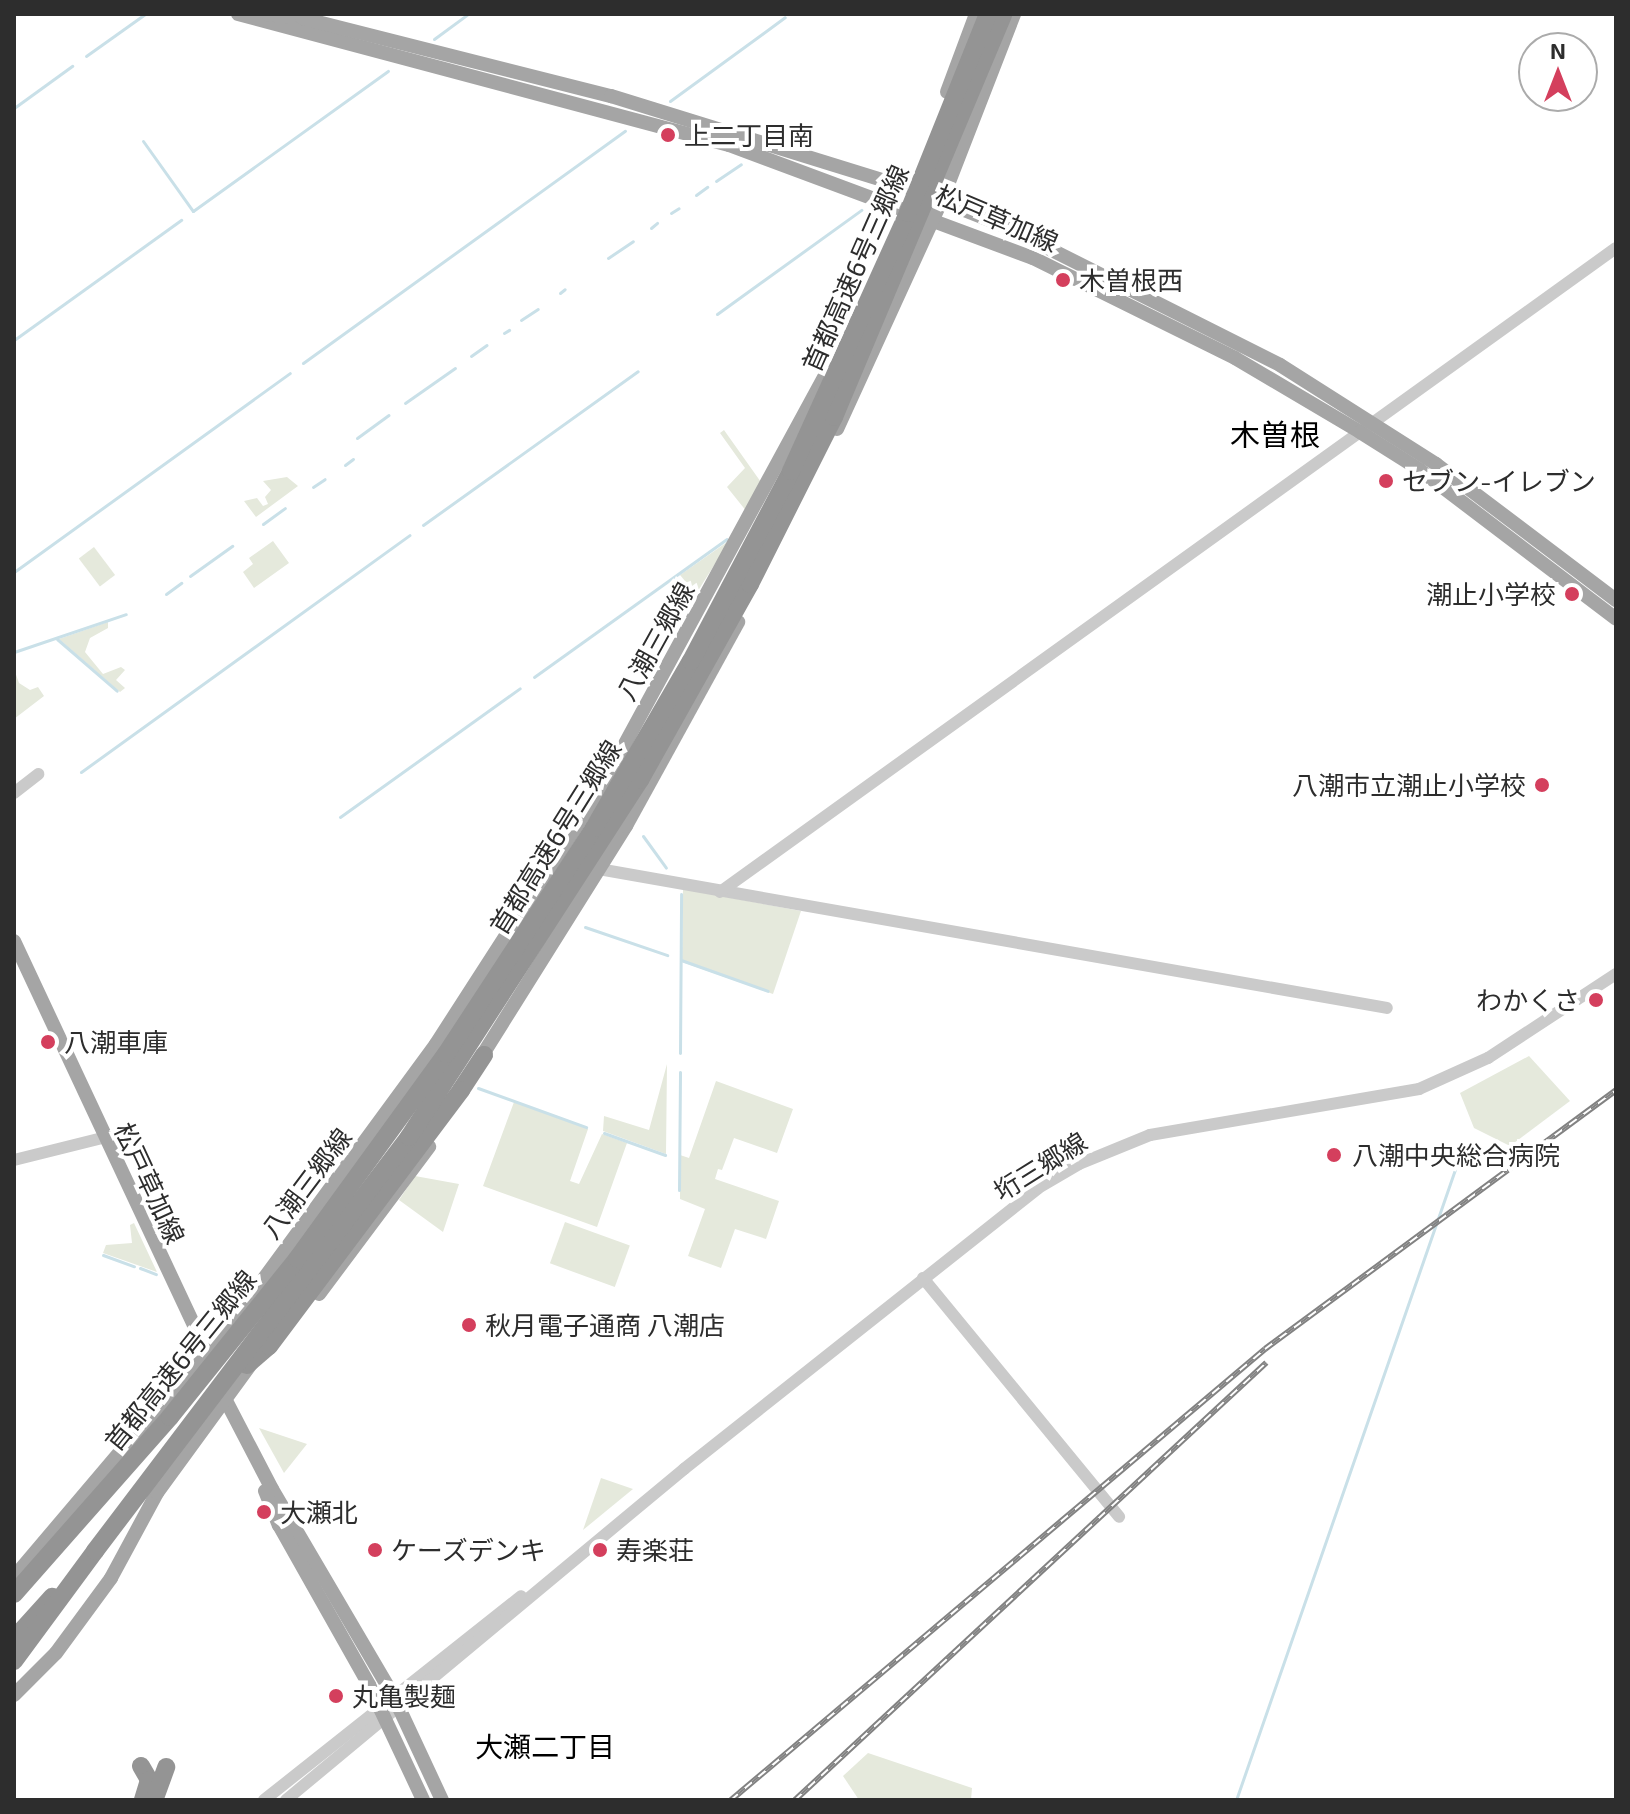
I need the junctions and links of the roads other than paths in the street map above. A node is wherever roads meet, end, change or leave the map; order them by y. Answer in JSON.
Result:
{"nodes":[{"id":1,"x":238,"y":14,"type":"edge"},
{"id":2,"x":267,"y":14,"type":"edge"},
{"id":3,"x":976,"y":14,"type":"edge"},
{"id":4,"x":988,"y":14,"type":"edge"},
{"id":5,"x":1003,"y":14,"type":"edge"},
{"id":6,"x":1014,"y":14,"type":"edge"},
{"id":7,"x":997,"y":58,"type":"junction"},
{"id":8,"x":916,"y":191,"type":"junction"},
{"id":9,"x":942,"y":200,"type":"junction"},
{"id":10,"x":912,"y":208,"type":"junction"},
{"id":11,"x":934,"y":217,"type":"junction"},
{"id":12,"x":1616,"y":248,"type":"edge"},
{"id":13,"x":1366,"y":428,"type":"junction"},
{"id":14,"x":1616,"y":600,"type":"edge"},
{"id":15,"x":1616,"y":619,"type":"edge"},
{"id":16,"x":722,"y":653,"type":"junction"},
{"id":17,"x":649,"y":701,"type":"junction"},
{"id":18,"x":38,"y":774,"type":"dead end"},
{"id":19,"x":14,"y":793,"type":"edge"},
{"id":20,"x":555,"y":864,"type":"junction"},
{"id":21,"x":600,"y":869,"type":"junction"},
{"id":22,"x":720,"y":892,"type":"junction"},
{"id":23,"x":14,"y":941,"type":"edge"},
{"id":24,"x":1616,"y":974,"type":"edge"},
{"id":25,"x":1387,"y":1008,"type":"dead end"},
{"id":26,"x":446,"y":1054,"type":"junction"},
{"id":27,"x":484,"y":1055,"type":"junction"},
{"id":28,"x":102,"y":1138,"type":"junction"},
{"id":29,"x":14,"y":1160,"type":"edge"},
{"id":30,"x":923,"y":1278,"type":"junction"},
{"id":31,"x":206,"y":1353,"type":"junction"},
{"id":32,"x":225,"y":1392,"type":"junction"},
{"id":33,"x":246,"y":1443,"type":"junction"},
{"id":34,"x":1119,"y":1517,"type":"dead end"},
{"id":35,"x":95,"y":1551,"type":"junction"},
{"id":36,"x":14,"y":1577,"type":"edge"},
{"id":37,"x":14,"y":1587,"type":"edge"},
{"id":38,"x":14,"y":1594,"type":"edge"},
{"id":39,"x":14,"y":1639,"type":"edge"},
{"id":40,"x":14,"y":1661,"type":"edge"},
{"id":41,"x":14,"y":1695,"type":"edge"},
{"id":42,"x":396,"y":1701,"type":"junction"},
{"id":43,"x":382,"y":1712,"type":"junction"},
{"id":44,"x":141,"y":1766,"type":"dead end"},
{"id":45,"x":166,"y":1767,"type":"dead end"},
{"id":46,"x":143,"y":1800,"type":"edge"},
{"id":47,"x":154,"y":1800,"type":"edge"},
{"id":48,"x":264,"y":1800,"type":"edge"},
{"id":49,"x":286,"y":1800,"type":"edge"},
{"id":50,"x":423,"y":1800,"type":"edge"},
{"id":51,"x":442,"y":1800,"type":"edge"}],
"edges":[{"from":1,"to":10,"type":"main road","name":"松戸草加線"},
{"from":2,"to":8,"type":"main road","name":"松戸草加線"},
{"from":3,"to":8,"type":"main road"},
{"from":4,"to":26,"type":"highway","name":"首都高速6号三郷線","bridge":true},
{"from":5,"to":32,"type":"highway","name":"首都高速6号三郷線","bridge":true},
{"from":6,"to":7,"type":"main road"},
{"from":7,"to":8,"type":"main road"},
{"from":7,"to":9,"type":"main road"},
{"from":8,"to":9,"type":"main road","name":"松戸草加線"},
{"from":8,"to":10,"type":"main road"},
{"from":9,"to":10,"type":"main road"},
{"from":9,"to":11,"type":"main road"},
{"from":9,"to":13,"type":"main road","name":"松戸草加線"},
{"from":10,"to":11,"type":"main road","name":"松戸草加線"},
{"from":10,"to":17,"type":"main road","name":"八潮三郷線"},
{"from":11,"to":13,"type":"main road","name":"松戸草加線"},
{"from":11,"to":16,"type":"main road"},
{"from":12,"to":13,"type":"street"},
{"from":13,"to":14,"type":"main road","name":"松戸草加線"},
{"from":13,"to":15,"type":"main road","name":"松戸草加線"},
{"from":13,"to":22,"type":"street"},
{"from":16,"to":17,"type":"main road"},
{"from":16,"to":21,"type":"main road"},
{"from":17,"to":20,"type":"main road","name":"八潮三郷線"},
{"from":18,"to":19,"type":"street"},
{"from":20,"to":21,"type":"street"},
{"from":20,"to":31,"type":"main road","name":"八潮三郷線"},
{"from":21,"to":22,"type":"street"},
{"from":21,"to":27,"type":"main road"},
{"from":22,"to":25,"type":"street"},
{"from":23,"to":28,"type":"main road","name":"松戸草加線"},
{"from":24,"to":30,"type":"street","name":"垳三郷線"},
{"from":26,"to":37,"type":"highway","bridge":true},
{"from":26,"to":38,"type":"highway","name":"首都高速6号三郷線","bridge":true},
{"from":27,"to":32,"type":"highway","bridge":true},
{"from":27,"to":32,"type":"main road"},
{"from":28,"to":29,"type":"street"},
{"from":28,"to":31,"type":"main road","name":"松戸草加線"},
{"from":30,"to":34,"type":"street"},
{"from":30,"to":42,"type":"street","name":"垳三郷線"},
{"from":31,"to":32,"type":"main road","name":"松戸草加線"},
{"from":31,"to":36,"type":"main road","name":"八潮三郷線"},
{"from":32,"to":33,"type":"main road","name":"松戸草加線"},
{"from":32,"to":35,"type":"highway","name":"首都高速6号三郷線","bridge":true},
{"from":32,"to":41,"type":"main road"},
{"from":33,"to":42,"type":"main road","name":"松戸草加線"},
{"from":33,"to":43,"type":"main road","name":"松戸草加線"},
{"from":35,"to":39,"type":"highway","name":"首都高速6号三郷線"},
{"from":35,"to":40,"type":"highway","name":"首都高速6号三郷線"},
{"from":42,"to":43,"type":"street","name":"垳三郷線"},
{"from":42,"to":51,"type":"main road","name":"松戸草加線"},
{"from":43,"to":48,"type":"street","name":"垳三郷線"},
{"from":43,"to":49,"type":"street","name":"垳三郷線"},
{"from":43,"to":50,"type":"main road","name":"松戸草加線"},
{"from":44,"to":46,"type":"highway"},
{"from":45,"to":47,"type":"highway"}]}
